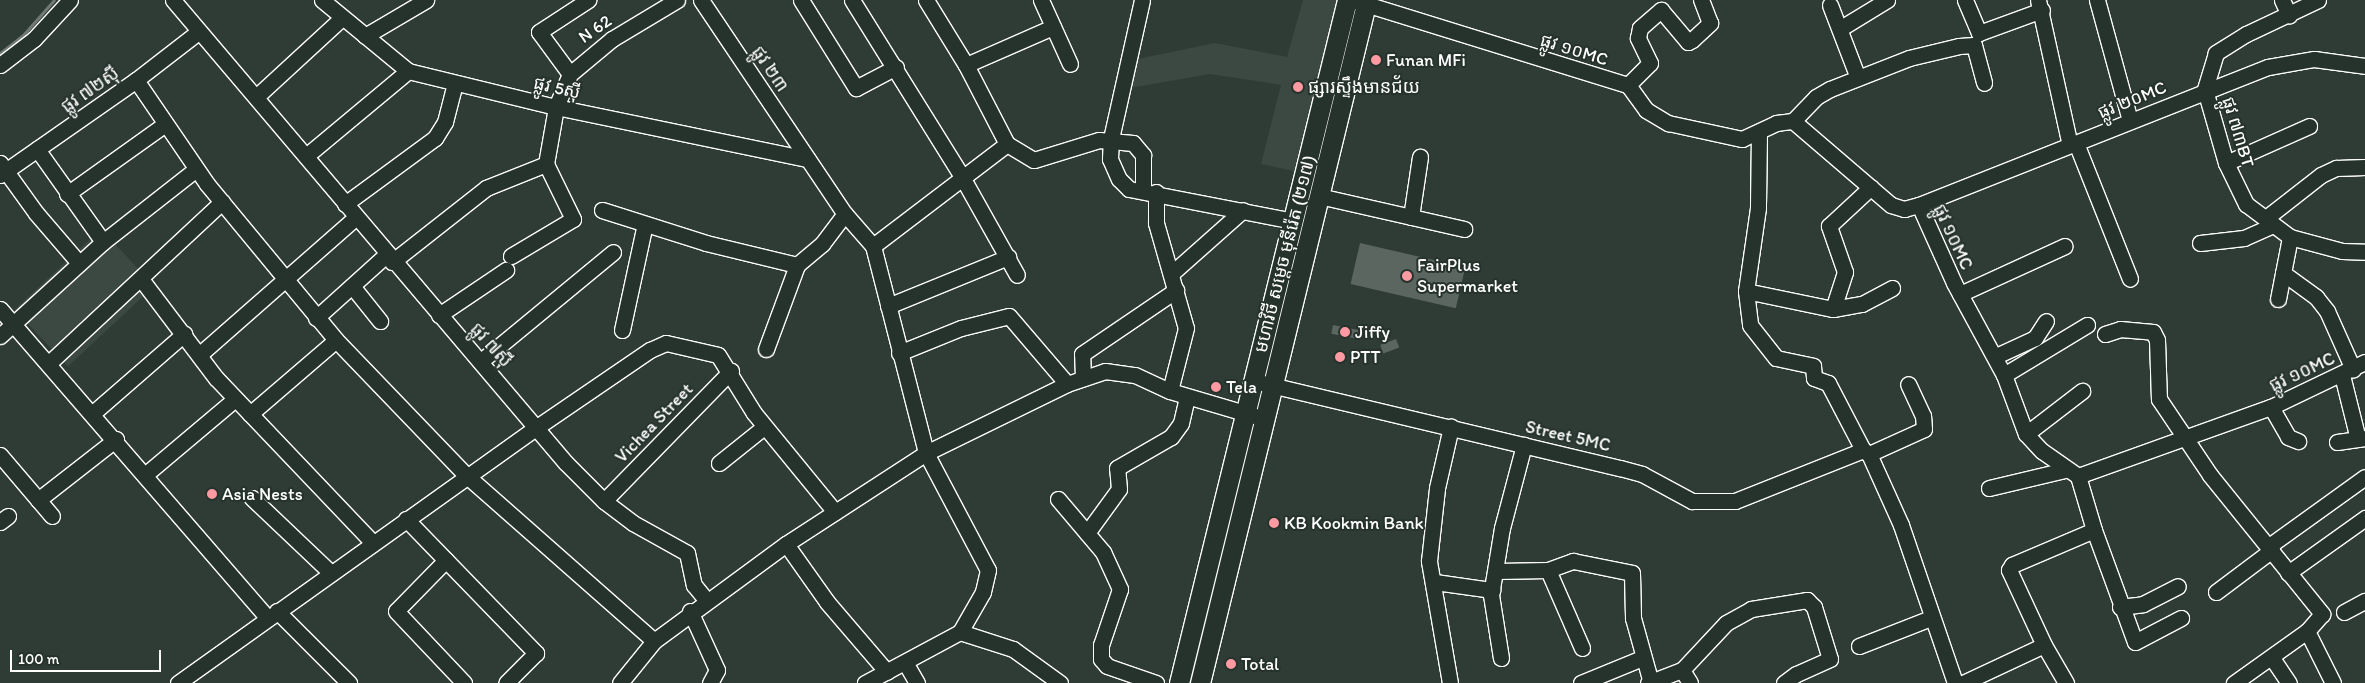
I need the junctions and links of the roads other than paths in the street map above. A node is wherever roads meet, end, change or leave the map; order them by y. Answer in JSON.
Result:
{"nodes":[{"id":1,"x":70,"y":0,"type":"edge"},
{"id":2,"x":173,"y":0,"type":"edge"},
{"id":3,"x":322,"y":0,"type":"edge"},
{"id":4,"x":426,"y":0,"type":"edge"},
{"id":5,"x":588,"y":0,"type":"edge"},
{"id":6,"x":677,"y":0,"type":"edge"},
{"id":7,"x":701,"y":0,"type":"edge"},
{"id":8,"x":801,"y":0,"type":"edge"},
{"id":9,"x":852,"y":0,"type":"edge"},
{"id":10,"x":926,"y":0,"type":"edge"},
{"id":11,"x":1041,"y":0,"type":"edge"},
{"id":12,"x":1142,"y":0,"type":"edge"},
{"id":13,"x":1347,"y":0,"type":"edge"},
{"id":14,"x":1702,"y":0,"type":"edge"},
{"id":15,"x":1887,"y":0,"type":"edge"},
{"id":16,"x":1965,"y":0,"type":"edge"},
{"id":17,"x":2097,"y":0,"type":"edge"},
{"id":18,"x":2282,"y":0,"type":"edge"},
{"id":19,"x":2318,"y":0,"type":"edge"},
{"id":20,"x":1362,"y":1,"type":"edge"},
{"id":21,"x":1830,"y":5,"type":"dead end"},
{"id":22,"x":2040,"y":5,"type":"edge"},
{"id":23,"x":2289,"y":15,"type":"junction"},
{"id":24,"x":342,"y":18,"type":"junction"},
{"id":25,"x":1053,"y":27,"type":"junction"},
{"id":26,"x":1841,"y":28,"type":"junction"},
{"id":27,"x":198,"y":32,"type":"junction"},
{"id":28,"x":366,"y":36,"type":"junction"},
{"id":29,"x":1977,"y":39,"type":"junction"},
{"id":30,"x":1070,"y":64,"type":"dead end"},
{"id":31,"x":0,"y":65,"type":"edge"},
{"id":32,"x":966,"y":65,"type":"junction"},
{"id":33,"x":2365,"y":66,"type":"edge"},
{"id":34,"x":896,"y":67,"type":"junction"},
{"id":35,"x":408,"y":71,"type":"junction"},
{"id":36,"x":570,"y":74,"type":"junction"},
{"id":37,"x":1858,"y":78,"type":"junction"},
{"id":38,"x":136,"y":80,"type":"junction"},
{"id":39,"x":455,"y":83,"type":"junction"},
{"id":40,"x":1984,"y":83,"type":"dead end"},
{"id":41,"x":1628,"y":85,"type":"junction"},
{"id":42,"x":2205,"y":90,"type":"junction"},
{"id":43,"x":256,"y":97,"type":"junction"},
{"id":44,"x":556,"y":107,"type":"junction"},
{"id":45,"x":1792,"y":121,"type":"junction"},
{"id":46,"x":2130,"y":121,"type":"junction"},
{"id":47,"x":165,"y":124,"type":"junction"},
{"id":48,"x":2309,"y":126,"type":"dead end"},
{"id":49,"x":1759,"y":133,"type":"junction"},
{"id":50,"x":1110,"y":139,"type":"junction"},
{"id":51,"x":1007,"y":144,"type":"junction"},
{"id":52,"x":2073,"y":144,"type":"junction"},
{"id":53,"x":37,"y":149,"type":"junction"},
{"id":54,"x":306,"y":156,"type":"junction"},
{"id":55,"x":1420,"y":157,"type":"dead end"},
{"id":56,"x":808,"y":159,"type":"junction"},
{"id":57,"x":2226,"y":163,"type":"junction"},
{"id":58,"x":546,"y":164,"type":"junction"},
{"id":59,"x":2365,"y":167,"type":"edge"},
{"id":60,"x":196,"y":169,"type":"junction"},
{"id":61,"x":2,"y":170,"type":"edge"},
{"id":62,"x":962,"y":177,"type":"junction"},
{"id":63,"x":1871,"y":187,"type":"junction"},
{"id":64,"x":1149,"y":192,"type":"junction"},
{"id":65,"x":67,"y":194,"type":"junction"},
{"id":66,"x":1319,"y":196,"type":"junction"},
{"id":67,"x":222,"y":202,"type":"junction"},
{"id":68,"x":345,"y":204,"type":"junction"},
{"id":69,"x":1919,"y":205,"type":"junction"},
{"id":70,"x":602,"y":210,"type":"dead end"},
{"id":71,"x":1243,"y":210,"type":"junction"},
{"id":72,"x":845,"y":214,"type":"junction"},
{"id":73,"x":356,"y":217,"type":"junction"},
{"id":74,"x":1411,"y":217,"type":"junction"},
{"id":75,"x":1293,"y":221,"type":"junction"},
{"id":76,"x":2269,"y":221,"type":"junction"},
{"id":77,"x":645,"y":224,"type":"junction"},
{"id":78,"x":1464,"y":229,"type":"dead end"},
{"id":79,"x":2290,"y":237,"type":"junction"},
{"id":80,"x":103,"y":242,"type":"junction"},
{"id":81,"x":2200,"y":243,"type":"dead end"},
{"id":82,"x":873,"y":246,"type":"junction"},
{"id":83,"x":2065,"y":246,"type":"dead end"},
{"id":84,"x":613,"y":252,"type":"dead end"},
{"id":85,"x":2365,"y":252,"type":"edge"},
{"id":86,"x":1008,"y":257,"type":"junction"},
{"id":87,"x":389,"y":259,"type":"junction"},
{"id":88,"x":79,"y":263,"type":"junction"},
{"id":89,"x":797,"y":265,"type":"junction"},
{"id":90,"x":2284,"y":273,"type":"junction"},
{"id":91,"x":1017,"y":274,"type":"dead end"},
{"id":92,"x":1170,"y":274,"type":"junction"},
{"id":93,"x":142,"y":279,"type":"junction"},
{"id":94,"x":2130,"y":279,"type":"dead end"},
{"id":95,"x":284,"y":280,"type":"junction"},
{"id":96,"x":352,"y":286,"type":"junction"},
{"id":97,"x":1892,"y":288,"type":"dead end"},
{"id":98,"x":1176,"y":290,"type":"junction"},
{"id":99,"x":1746,"y":291,"type":"junction"},
{"id":100,"x":1960,"y":294,"type":"junction"},
{"id":101,"x":2278,"y":299,"type":"dead end"},
{"id":102,"x":888,"y":306,"type":"junction"},
{"id":103,"x":0,"y":309,"type":"edge"},
{"id":104,"x":1833,"y":309,"type":"junction"},
{"id":105,"x":439,"y":315,"type":"junction"},
{"id":106,"x":316,"y":318,"type":"junction"},
{"id":107,"x":380,"y":321,"type":"dead end"},
{"id":108,"x":2046,"y":321,"type":"dead end"},
{"id":109,"x":14,"y":325,"type":"junction"},
{"id":110,"x":2087,"y":325,"type":"dead end"},
{"id":111,"x":622,"y":330,"type":"dead end"},
{"id":112,"x":184,"y":334,"type":"junction"},
{"id":113,"x":2105,"y":334,"type":"dead end"},
{"id":114,"x":0,"y":336,"type":"edge"},
{"id":115,"x":336,"y":340,"type":"junction"},
{"id":116,"x":766,"y":348,"type":"dead end"},
{"id":117,"x":899,"y":353,"type":"junction"},
{"id":118,"x":199,"y":355,"type":"junction"},
{"id":119,"x":1996,"y":356,"type":"junction"},
{"id":120,"x":481,"y":361,"type":"junction"},
{"id":121,"x":48,"y":364,"type":"junction"},
{"id":122,"x":2353,"y":369,"type":"edge"},
{"id":123,"x":730,"y":371,"type":"junction"},
{"id":124,"x":2004,"y":375,"type":"junction"},
{"id":125,"x":1083,"y":378,"type":"junction"},
{"id":126,"x":1254,"y":381,"type":"junction"},
{"id":127,"x":1067,"y":384,"type":"junction"},
{"id":128,"x":1908,"y":384,"type":"dead end"},
{"id":129,"x":1273,"y":386,"type":"junction"},
{"id":130,"x":1170,"y":391,"type":"junction"},
{"id":131,"x":2082,"y":391,"type":"dead end"},
{"id":132,"x":1187,"y":396,"type":"junction"},
{"id":133,"x":236,"y":398,"type":"junction"},
{"id":134,"x":2271,"y":407,"type":"junction"},
{"id":135,"x":93,"y":413,"type":"junction"},
{"id":136,"x":250,"y":414,"type":"junction"},
{"id":137,"x":1245,"y":415,"type":"junction"},
{"id":138,"x":1265,"y":419,"type":"junction"},
{"id":139,"x":764,"y":426,"type":"junction"},
{"id":140,"x":537,"y":427,"type":"junction"},
{"id":141,"x":1451,"y":428,"type":"junction"},
{"id":142,"x":2026,"y":434,"type":"junction"},
{"id":143,"x":2185,"y":438,"type":"junction"},
{"id":144,"x":2361,"y":438,"type":"edge"},
{"id":145,"x":116,"y":439,"type":"junction"},
{"id":146,"x":2298,"y":441,"type":"dead end"},
{"id":147,"x":2336,"y":442,"type":"dead end"},
{"id":148,"x":1524,"y":445,"type":"junction"},
{"id":149,"x":1866,"y":452,"type":"junction"},
{"id":150,"x":926,"y":453,"type":"junction"},
{"id":151,"x":0,"y":455,"type":"edge"},
{"id":152,"x":719,"y":463,"type":"dead end"},
{"id":153,"x":2072,"y":473,"type":"junction"},
{"id":154,"x":146,"y":474,"type":"junction"},
{"id":155,"x":466,"y":476,"type":"junction"},
{"id":156,"x":2365,"y":477,"type":"edge"},
{"id":157,"x":1989,"y":488,"type":"dead end"},
{"id":158,"x":252,"y":498,"type":"dead end"},
{"id":159,"x":1058,"y":498,"type":"dead end"},
{"id":160,"x":38,"y":500,"type":"junction"},
{"id":161,"x":604,"y":501,"type":"junction"},
{"id":162,"x":835,"y":512,"type":"junction"},
{"id":163,"x":52,"y":516,"type":"dead end"},
{"id":164,"x":2365,"y":518,"type":"edge"},
{"id":165,"x":406,"y":519,"type":"junction"},
{"id":166,"x":2094,"y":530,"type":"junction"},
{"id":167,"x":1087,"y":533,"type":"junction"},
{"id":168,"x":372,"y":542,"type":"junction"},
{"id":169,"x":786,"y":544,"type":"junction"},
{"id":170,"x":2270,"y":548,"type":"junction"},
{"id":171,"x":446,"y":560,"type":"junction"},
{"id":172,"x":1548,"y":570,"type":"junction"},
{"id":173,"x":1497,"y":571,"type":"junction"},
{"id":174,"x":330,"y":572,"type":"junction"},
{"id":175,"x":2288,"y":573,"type":"junction"},
{"id":176,"x":1435,"y":582,"type":"junction"},
{"id":177,"x":2178,"y":586,"type":"dead end"},
{"id":178,"x":1492,"y":590,"type":"junction"},
{"id":179,"x":2216,"y":592,"type":"dead end"},
{"id":180,"x":706,"y":600,"type":"junction"},
{"id":181,"x":2365,"y":601,"type":"edge"},
{"id":182,"x":2120,"y":607,"type":"junction"},
{"id":183,"x":690,"y":611,"type":"junction"},
{"id":184,"x":2344,"y":612,"type":"dead end"},
{"id":185,"x":272,"y":615,"type":"junction"},
{"id":186,"x":1931,"y":618,"type":"junction"},
{"id":187,"x":2180,"y":618,"type":"dead end"},
{"id":188,"x":2307,"y":631,"type":"junction"},
{"id":189,"x":960,"y":632,"type":"junction"},
{"id":190,"x":654,"y":641,"type":"junction"},
{"id":191,"x":2044,"y":645,"type":"junction"},
{"id":192,"x":1859,"y":646,"type":"dead end"},
{"id":193,"x":1582,"y":648,"type":"dead end"},
{"id":194,"x":1501,"y":658,"type":"dead end"},
{"id":195,"x":1642,"y":658,"type":"junction"},
{"id":196,"x":2272,"y":658,"type":"junction"},
{"id":197,"x":906,"y":664,"type":"junction"},
{"id":198,"x":887,"y":672,"type":"junction"},
{"id":199,"x":1686,"y":676,"type":"edge"},
{"id":200,"x":178,"y":683,"type":"edge"},
{"id":201,"x":349,"y":683,"type":"edge"},
{"id":202,"x":464,"y":683,"type":"edge"},
{"id":203,"x":506,"y":683,"type":"edge"},
{"id":204,"x":620,"y":683,"type":"edge"},
{"id":205,"x":710,"y":683,"type":"edge"},
{"id":206,"x":865,"y":683,"type":"edge"},
{"id":207,"x":917,"y":683,"type":"edge"},
{"id":208,"x":1060,"y":683,"type":"edge"},
{"id":209,"x":1156,"y":683,"type":"edge"},
{"id":210,"x":1179,"y":683,"type":"edge"},
{"id":211,"x":1200,"y":683,"type":"edge"},
{"id":212,"x":1450,"y":683,"type":"edge"},
{"id":213,"x":1581,"y":683,"type":"edge"},
{"id":214,"x":1650,"y":683,"type":"edge"},
{"id":215,"x":1784,"y":683,"type":"edge"},
{"id":216,"x":1955,"y":683,"type":"edge"},
{"id":217,"x":1963,"y":683,"type":"edge"},
{"id":218,"x":2066,"y":683,"type":"edge"},
{"id":219,"x":2234,"y":683,"type":"edge"},
{"id":220,"x":2289,"y":683,"type":"edge"},
{"id":221,"x":2333,"y":683,"type":"edge"}],
"edges":[{"from":1,"to":31,"type":"street"},
{"from":2,"to":27,"type":"street","name":"ផ្លូវ ៧ស៊ី"},
{"from":3,"to":24,"type":"street","name":"ផ្លូវ 5ស៊ី"},
{"from":4,"to":28,"type":"street"},
{"from":5,"to":36,"type":"street"},
{"from":6,"to":36,"type":"street","name":"N 62"},
{"from":7,"to":56,"type":"street","name":"ផ្លូវ ២៣"},
{"from":8,"to":34,"type":"street"},
{"from":9,"to":34,"type":"street"},
{"from":10,"to":32,"type":"street"},
{"from":11,"to":25,"type":"street"},
{"from":12,"to":50,"type":"street"},
{"from":13,"to":75,"type":"main road","name":"មហាវិថី សម្តេច មុនីរ៉េត (២១៧)"},
{"from":14,"to":41,"type":"street"},
{"from":15,"to":26,"type":"street"},
{"from":16,"to":29,"type":"street"},
{"from":17,"to":46,"type":"street"},
{"from":18,"to":23,"type":"street"},
{"from":19,"to":23,"type":"street","name":"ផ្លូវ ៧៣BT"},
{"from":20,"to":41,"type":"street","name":"ផ្លូវ ១០MC"},
{"from":20,"to":66,"type":"main road","name":"មហាវិថី សម្តេច មុនីរ៉េត (២១៧)"},
{"from":21,"to":26,"type":"street"},
{"from":22,"to":29,"type":"street"},
{"from":22,"to":52,"type":"street"},
{"from":23,"to":42,"type":"street","name":"ផ្លូវ ៧៣BT"},
{"from":24,"to":28,"type":"street","name":"ផ្លូវ 5ស៊ី"},
{"from":24,"to":43,"type":"street"},
{"from":25,"to":30,"type":"street"},
{"from":25,"to":32,"type":"street"},
{"from":26,"to":37,"type":"street"},
{"from":27,"to":38,"type":"street","name":"ផ្លូវ ៧២ស៊ី"},
{"from":27,"to":43,"type":"street","name":"ផ្លូវ ៧ស៊ី"},
{"from":28,"to":35,"type":"street","name":"ផ្លូវ 5ស៊ី"},
{"from":29,"to":37,"type":"street"},
{"from":29,"to":40,"type":"street"},
{"from":32,"to":51,"type":"street"},
{"from":33,"to":42,"type":"street","name":"ផ្លូវ ២០MC"},
{"from":34,"to":62,"type":"street"},
{"from":35,"to":39,"type":"street","name":"ផ្លូវ 5ស៊ី"},
{"from":35,"to":54,"type":"street"},
{"from":36,"to":44,"type":"street","name":"N 62"},
{"from":37,"to":45,"type":"street"},
{"from":38,"to":47,"type":"street"},
{"from":38,"to":53,"type":"street","name":"ផ្លូវ ៧២ស៊ី"},
{"from":39,"to":44,"type":"street","name":"ផ្លូវ 5ស៊ី"},
{"from":39,"to":68,"type":"street"},
{"from":41,"to":49,"type":"street"},
{"from":42,"to":46,"type":"street","name":"ផ្លូវ ២០MC"},
{"from":42,"to":57,"type":"street","name":"ផ្លូវ ៧៣BT"},
{"from":43,"to":54,"type":"street","name":"ផ្លូវ ៧ស៊ី"},
{"from":44,"to":56,"type":"street","name":"ផ្លូវ 5ស៊ី"},
{"from":44,"to":58,"type":"street","name":"N 62"},
{"from":45,"to":49,"type":"street"},
{"from":45,"to":63,"type":"street","name":"ផ្លូវ ១០MC"},
{"from":46,"to":52,"type":"street","name":"ផ្លូវ ២០MC"},
{"from":47,"to":60,"type":"street"},
{"from":47,"to":65,"type":"street"},
{"from":48,"to":57,"type":"street"},
{"from":49,"to":99,"type":"street"},
{"from":50,"to":51,"type":"street"},
{"from":50,"to":64,"type":"street"},
{"from":50,"to":64,"type":"street"},
{"from":51,"to":62,"type":"street"},
{"from":52,"to":69,"type":"street","name":"ផ្លូវ ២០MC"},
{"from":52,"to":94,"type":"street"},
{"from":53,"to":61,"type":"street","name":"ផ្លូវ ៧២ស៊ី"},
{"from":53,"to":65,"type":"street"},
{"from":54,"to":68,"type":"street","name":"ផ្លូវ ៧ស៊ី"},
{"from":55,"to":74,"type":"street"},
{"from":56,"to":72,"type":"street","name":"ផ្លូវ ២៣"},
{"from":57,"to":76,"type":"street","name":"ផ្លូវ ៧៣BT"},
{"from":58,"to":87,"type":"street"},
{"from":58,"to":105,"type":"street"},
{"from":59,"to":76,"type":"street"},
{"from":60,"to":67,"type":"street"},
{"from":60,"to":80,"type":"street"},
{"from":61,"to":88,"type":"street"},
{"from":62,"to":82,"type":"street"},
{"from":62,"to":86,"type":"street"},
{"from":63,"to":69,"type":"street","name":"ផ្លូវ ១០MC"},
{"from":63,"to":104,"type":"street"},
{"from":64,"to":71,"type":"street"},
{"from":64,"to":92,"type":"street"},
{"from":65,"to":80,"type":"street"},
{"from":66,"to":74,"type":"street"},
{"from":66,"to":129,"type":"main road","name":"មហាវិថី សម្តេច មុនីរ៉េត (២១៧)"},
{"from":67,"to":93,"type":"street"},
{"from":67,"to":95,"type":"street"},
{"from":68,"to":73,"type":"street","name":"ផ្លូវ ៧ស៊ី"},
{"from":69,"to":100,"type":"street","name":"ផ្លូវ ១០MC"},
{"from":70,"to":77,"type":"street"},
{"from":71,"to":75,"type":"street"},
{"from":71,"to":92,"type":"street"},
{"from":72,"to":82,"type":"street","name":"ផ្លូវ ២៣"},
{"from":72,"to":89,"type":"street"},
{"from":73,"to":87,"type":"street","name":"ផ្លូវ ៧ស៊ី"},
{"from":73,"to":95,"type":"street"},
{"from":74,"to":78,"type":"street"},
{"from":75,"to":126,"type":"main road","name":"មហាវិថី សម្តេច មុនីរ៉េត (២១៧)"},
{"from":76,"to":79,"type":"street","name":"ផ្លូវ ៧៣BT"},
{"from":76,"to":81,"type":"street"},
{"from":77,"to":89,"type":"street"},
{"from":77,"to":111,"type":"street"},
{"from":79,"to":85,"type":"street","name":"ផ្លូវ ៧៣BT"},
{"from":79,"to":90,"type":"street"},
{"from":80,"to":88,"type":"street"},
{"from":82,"to":102,"type":"street"},
{"from":83,"to":100,"type":"street"},
{"from":84,"to":120,"type":"street"},
{"from":86,"to":91,"type":"street"},
{"from":86,"to":102,"type":"street"},
{"from":87,"to":96,"type":"street"},
{"from":87,"to":105,"type":"street","name":"ផ្លូវ ៧ស៊ី"},
{"from":88,"to":109,"type":"street"},
{"from":89,"to":116,"type":"street"},
{"from":90,"to":101,"type":"street"},
{"from":90,"to":122,"type":"street"},
{"from":92,"to":98,"type":"street"},
{"from":93,"to":112,"type":"street"},
{"from":93,"to":121,"type":"street"},
{"from":95,"to":106,"type":"street"},
{"from":95,"to":118,"type":"street"},
{"from":96,"to":106,"type":"street"},
{"from":96,"to":107,"type":"street"},
{"from":97,"to":104,"type":"street"},
{"from":98,"to":125,"type":"street"},
{"from":98,"to":130,"type":"street"},
{"from":99,"to":104,"type":"street"},
{"from":99,"to":149,"type":"street"},
{"from":100,"to":119,"type":"street","name":"ផ្លូវ ១០MC"},
{"from":102,"to":117,"type":"street"},
{"from":103,"to":109,"type":"street"},
{"from":105,"to":120,"type":"street","name":"ផ្លូវ ៧ស៊ី"},
{"from":106,"to":115,"type":"street"},
{"from":108,"to":119,"type":"street"},
{"from":109,"to":114,"type":"street"},
{"from":109,"to":121,"type":"street"},
{"from":110,"to":124,"type":"street"},
{"from":112,"to":118,"type":"street"},
{"from":112,"to":135,"type":"street"},
{"from":113,"to":143,"type":"street"},
{"from":115,"to":136,"type":"street"},
{"from":115,"to":155,"type":"street"},
{"from":117,"to":127,"type":"street"},
{"from":117,"to":150,"type":"street"},
{"from":118,"to":133,"type":"street"},
{"from":119,"to":124,"type":"street","name":"ផ្លូវ ១០MC"},
{"from":120,"to":140,"type":"street","name":"ផ្លូវ ៧ស៊ី"},
{"from":121,"to":135,"type":"street"},
{"from":122,"to":134,"type":"street","name":"ផ្លូវ ១០MC"},
{"from":122,"to":144,"type":"street"},
{"from":123,"to":139,"type":"street"},
{"from":123,"to":140,"type":"street"},
{"from":123,"to":161,"type":"street","name":"Vichea Street"},
{"from":124,"to":142,"type":"street","name":"ផ្លូវ ១០MC"},
{"from":125,"to":127,"type":"street"},
{"from":125,"to":130,"type":"street"},
{"from":126,"to":129,"type":"street","name":"Street 5MC"},
{"from":126,"to":137,"type":"main road","name":"មហាវិថី សម្តេច មុនីរ៉េត (២១៧)"},
{"from":127,"to":150,"type":"street"},
{"from":128,"to":149,"type":"street","name":"Street 5MC"},
{"from":129,"to":138,"type":"main road","name":"មហាវិថី សម្តេច មុនីរ៉េត (២១៧)"},
{"from":129,"to":141,"type":"street","name":"Street 5MC"},
{"from":130,"to":132,"type":"street"},
{"from":131,"to":142,"type":"street"},
{"from":132,"to":137,"type":"street"},
{"from":132,"to":167,"type":"street"},
{"from":133,"to":136,"type":"street"},
{"from":133,"to":154,"type":"street"},
{"from":134,"to":143,"type":"street","name":"ផ្លូវ ១០MC"},
{"from":134,"to":146,"type":"street"},
{"from":135,"to":145,"type":"street"},
{"from":136,"to":168,"type":"street"},
{"from":137,"to":138,"type":"street"},
{"from":137,"to":210,"type":"main road","name":"មហាវិថី សម្តេច មុនីរ៉េត (២១៧)"},
{"from":138,"to":211,"type":"main road","name":"មហាវិថី សម្តេច មុនីរ៉េត (២១៧)"},
{"from":139,"to":152,"type":"street"},
{"from":139,"to":162,"type":"street"},
{"from":140,"to":155,"type":"street"},
{"from":140,"to":161,"type":"street","name":"ផ្លូវ ៧ស៊ី"},
{"from":141,"to":148,"type":"street","name":"Street 5MC"},
{"from":141,"to":176,"type":"street"},
{"from":142,"to":153,"type":"street","name":"ផ្លូវ ១០MC"},
{"from":143,"to":153,"type":"street","name":"ផ្លូវ ១០MC"},
{"from":143,"to":170,"type":"street"},
{"from":144,"to":147,"type":"street"},
{"from":145,"to":154,"type":"street"},
{"from":145,"to":160,"type":"street"},
{"from":148,"to":149,"type":"street","name":"Street 5MC"},
{"from":148,"to":173,"type":"street"},
{"from":149,"to":186,"type":"street"},
{"from":150,"to":162,"type":"street"},
{"from":150,"to":189,"type":"street"},
{"from":151,"to":160,"type":"street"},
{"from":153,"to":157,"type":"street"},
{"from":153,"to":166,"type":"street"},
{"from":154,"to":185,"type":"street"},
{"from":155,"to":165,"type":"street"},
{"from":155,"to":190,"type":"street"},
{"from":156,"to":170,"type":"street"},
{"from":158,"to":174,"type":"street"},
{"from":159,"to":167,"type":"street"},
{"from":160,"to":163,"type":"street"},
{"from":161,"to":180,"type":"street","name":"ផ្លូវ ៧ស៊ី"},
{"from":162,"to":169,"type":"street"},
{"from":164,"to":175,"type":"street"},
{"from":165,"to":168,"type":"street"},
{"from":165,"to":171,"type":"street"},
{"from":166,"to":182,"type":"street"},
{"from":166,"to":191,"type":"street"},
{"from":167,"to":209,"type":"street"},
{"from":168,"to":174,"type":"street"},
{"from":169,"to":180,"type":"street"},
{"from":169,"to":198,"type":"street"},
{"from":170,"to":175,"type":"street"},
{"from":170,"to":179,"type":"street"},
{"from":171,"to":202,"type":"street"},
{"from":171,"to":203,"type":"street"},
{"from":172,"to":173,"type":"street"},
{"from":172,"to":193,"type":"street"},
{"from":172,"to":195,"type":"street"},
{"from":173,"to":178,"type":"street"},
{"from":174,"to":185,"type":"street"},
{"from":175,"to":188,"type":"street"},
{"from":176,"to":178,"type":"street"},
{"from":176,"to":212,"type":"street"},
{"from":177,"to":182,"type":"street"},
{"from":178,"to":194,"type":"street"},
{"from":180,"to":183,"type":"street"},
{"from":181,"to":184,"type":"street"},
{"from":182,"to":187,"type":"street"},
{"from":183,"to":190,"type":"street"},
{"from":183,"to":205,"type":"street"},
{"from":185,"to":200,"type":"street"},
{"from":185,"to":201,"type":"street"},
{"from":186,"to":192,"type":"street"},
{"from":186,"to":216,"type":"street"},
{"from":188,"to":196,"type":"street"},
{"from":188,"to":221,"type":"street"},
{"from":189,"to":197,"type":"street"},
{"from":189,"to":208,"type":"street"},
{"from":190,"to":204,"type":"street"},
{"from":191,"to":217,"type":"street"},
{"from":191,"to":218,"type":"street"},
{"from":195,"to":213,"type":"street"},
{"from":195,"to":214,"type":"street"},
{"from":196,"to":219,"type":"street"},
{"from":196,"to":220,"type":"street"},
{"from":197,"to":198,"type":"street"},
{"from":197,"to":207,"type":"street"},
{"from":198,"to":206,"type":"street"},
{"from":199,"to":214,"type":"street"},
{"from":199,"to":215,"type":"street"}]}
